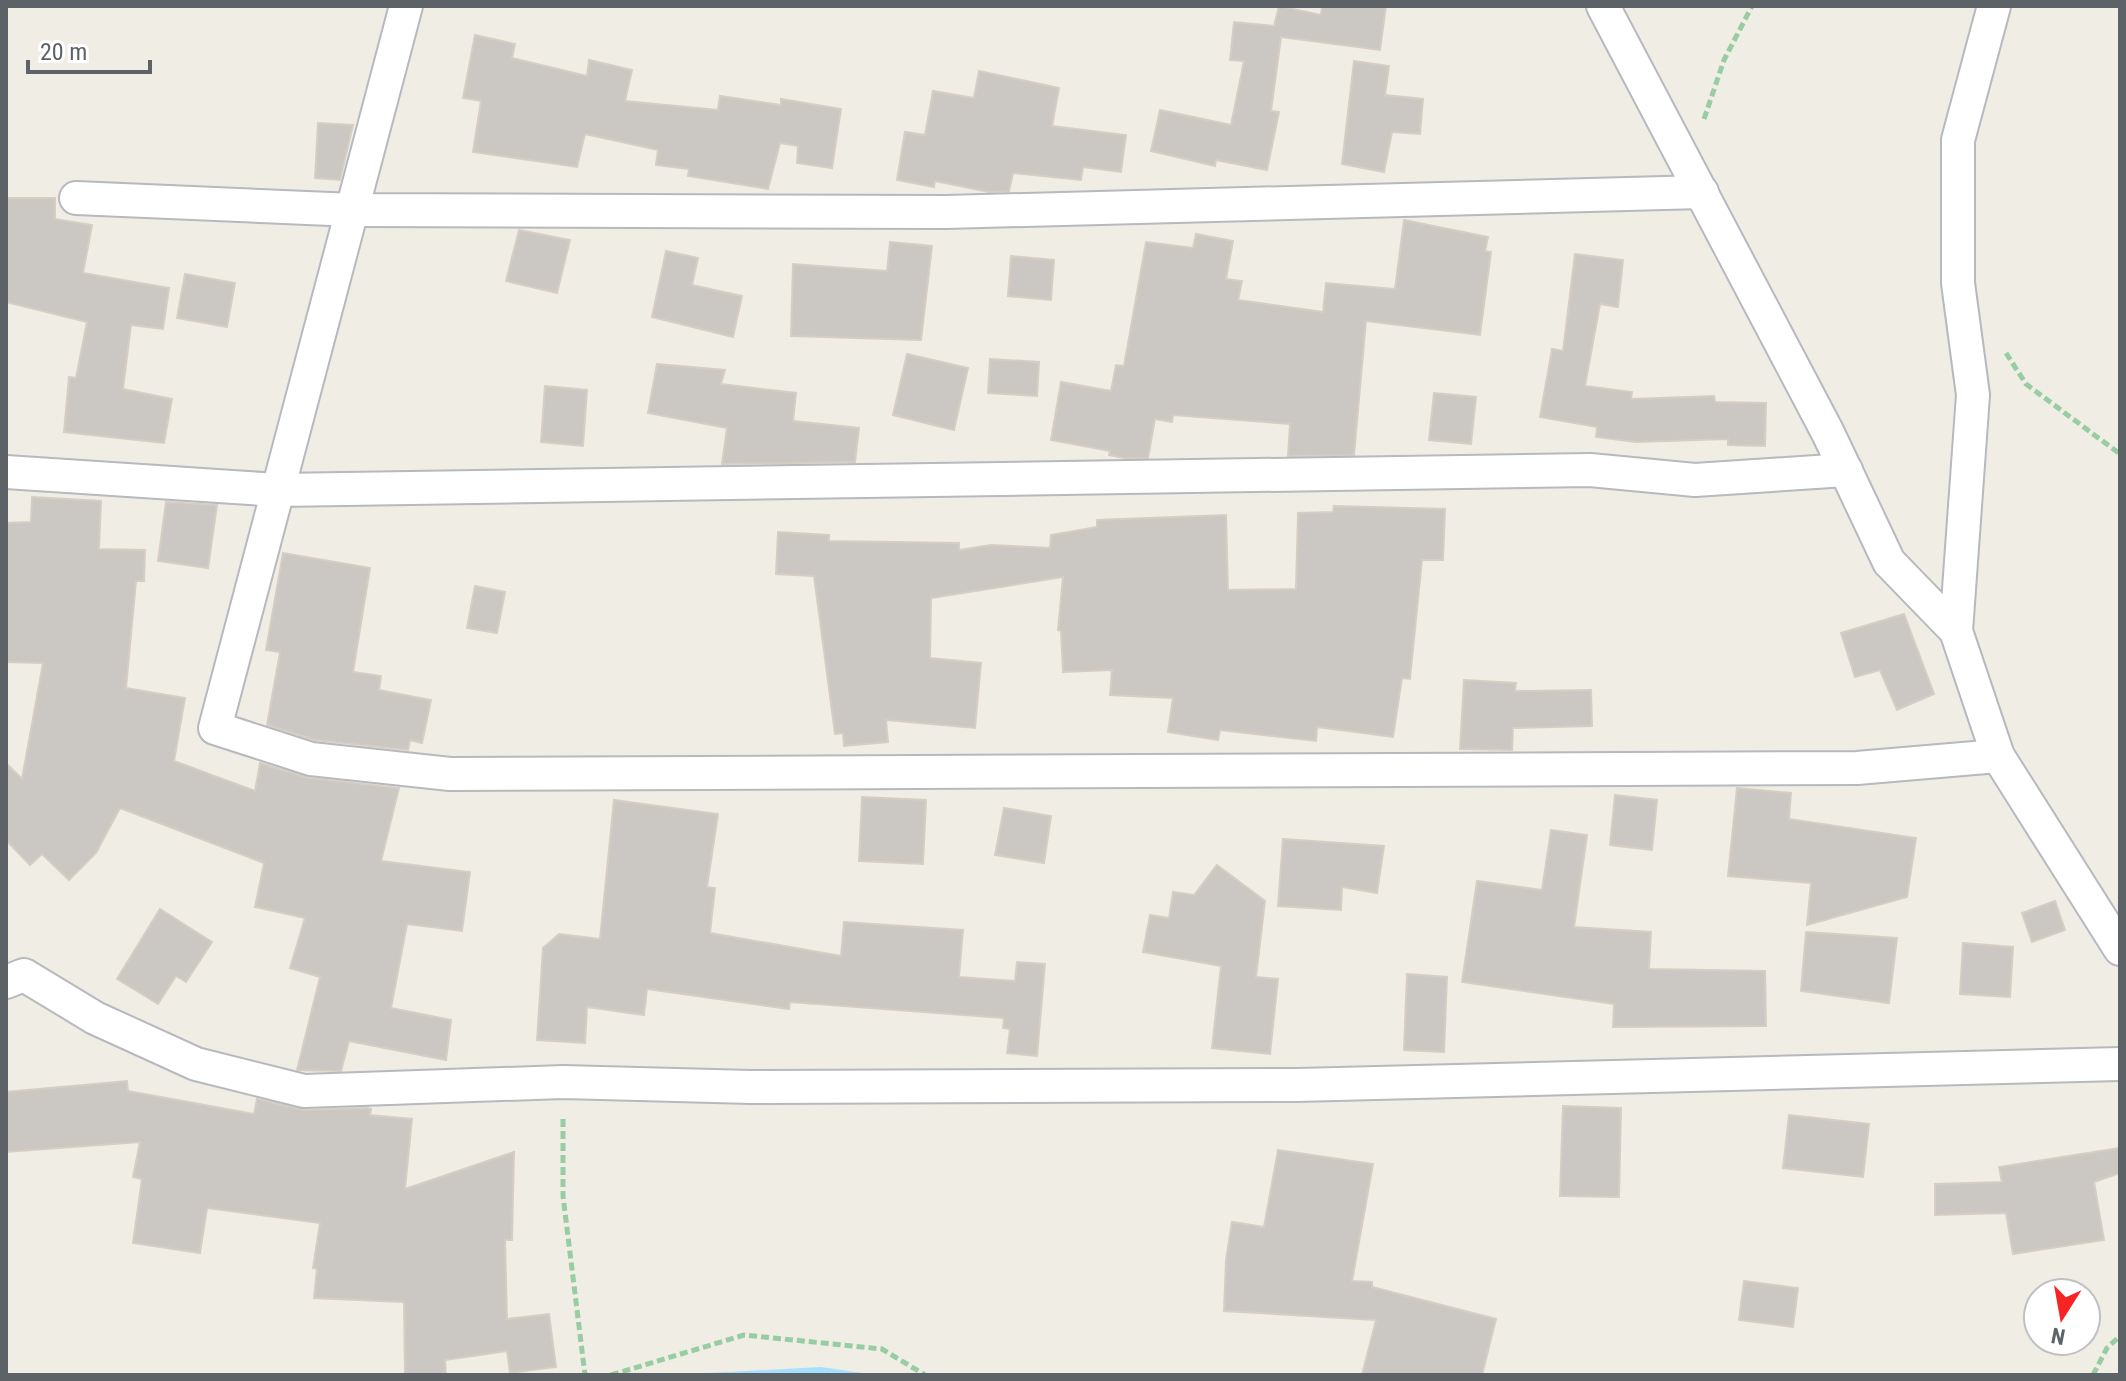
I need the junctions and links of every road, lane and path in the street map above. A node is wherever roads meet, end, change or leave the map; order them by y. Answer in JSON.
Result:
{"nodes":[{"id":1,"x":406,"y":6,"type":"edge"},
{"id":2,"x":1603,"y":6,"type":"edge"},
{"id":3,"x":1752,"y":6,"type":"edge"},
{"id":4,"x":1994,"y":6,"type":"edge"},
{"id":5,"x":1695,"y":180,"type":"junction"},
{"id":6,"x":76,"y":198,"type":"dead end"},
{"id":7,"x":354,"y":210,"type":"junction"},
{"id":8,"x":2001,"y":346,"type":"dead end"},
{"id":9,"x":2120,"y":454,"type":"edge"},
{"id":10,"x":1846,"y":470,"type":"junction"},
{"id":11,"x":6,"y":472,"type":"edge"},
{"id":12,"x":278,"y":490,"type":"junction"},
{"id":13,"x":1956,"y":631,"type":"junction"},
{"id":14,"x":1998,"y":756,"type":"junction"},
{"id":15,"x":2120,"y":949,"type":"edge"},
{"id":16,"x":6,"y":982,"type":"edge"},
{"id":17,"x":2120,"y":1064,"type":"edge"},
{"id":18,"x":563,"y":1082,"type":"junction"},
{"id":19,"x":2120,"y":1336,"type":"edge"},
{"id":20,"x":585,"y":1375,"type":"edge"},
{"id":21,"x":611,"y":1375,"type":"edge"},
{"id":22,"x":925,"y":1375,"type":"edge"},
{"id":23,"x":2093,"y":1375,"type":"edge"}],
"edges":[{"from":1,"to":7,"type":"street"},
{"from":2,"to":5,"type":"street"},
{"from":3,"to":5,"type":"path"},
{"from":4,"to":13,"type":"street"},
{"from":5,"to":7,"type":"street"},
{"from":5,"to":10,"type":"street"},
{"from":6,"to":7,"type":"street"},
{"from":7,"to":12,"type":"street"},
{"from":8,"to":9,"type":"path"},
{"from":10,"to":12,"type":"street"},
{"from":10,"to":13,"type":"street"},
{"from":11,"to":12,"type":"street"},
{"from":12,"to":14,"type":"street"},
{"from":13,"to":14,"type":"street"},
{"from":14,"to":15,"type":"street"},
{"from":16,"to":18,"type":"street"},
{"from":17,"to":18,"type":"street"},
{"from":18,"to":20,"type":"path"},
{"from":19,"to":23,"type":"path"},
{"from":21,"to":22,"type":"path"}]}
